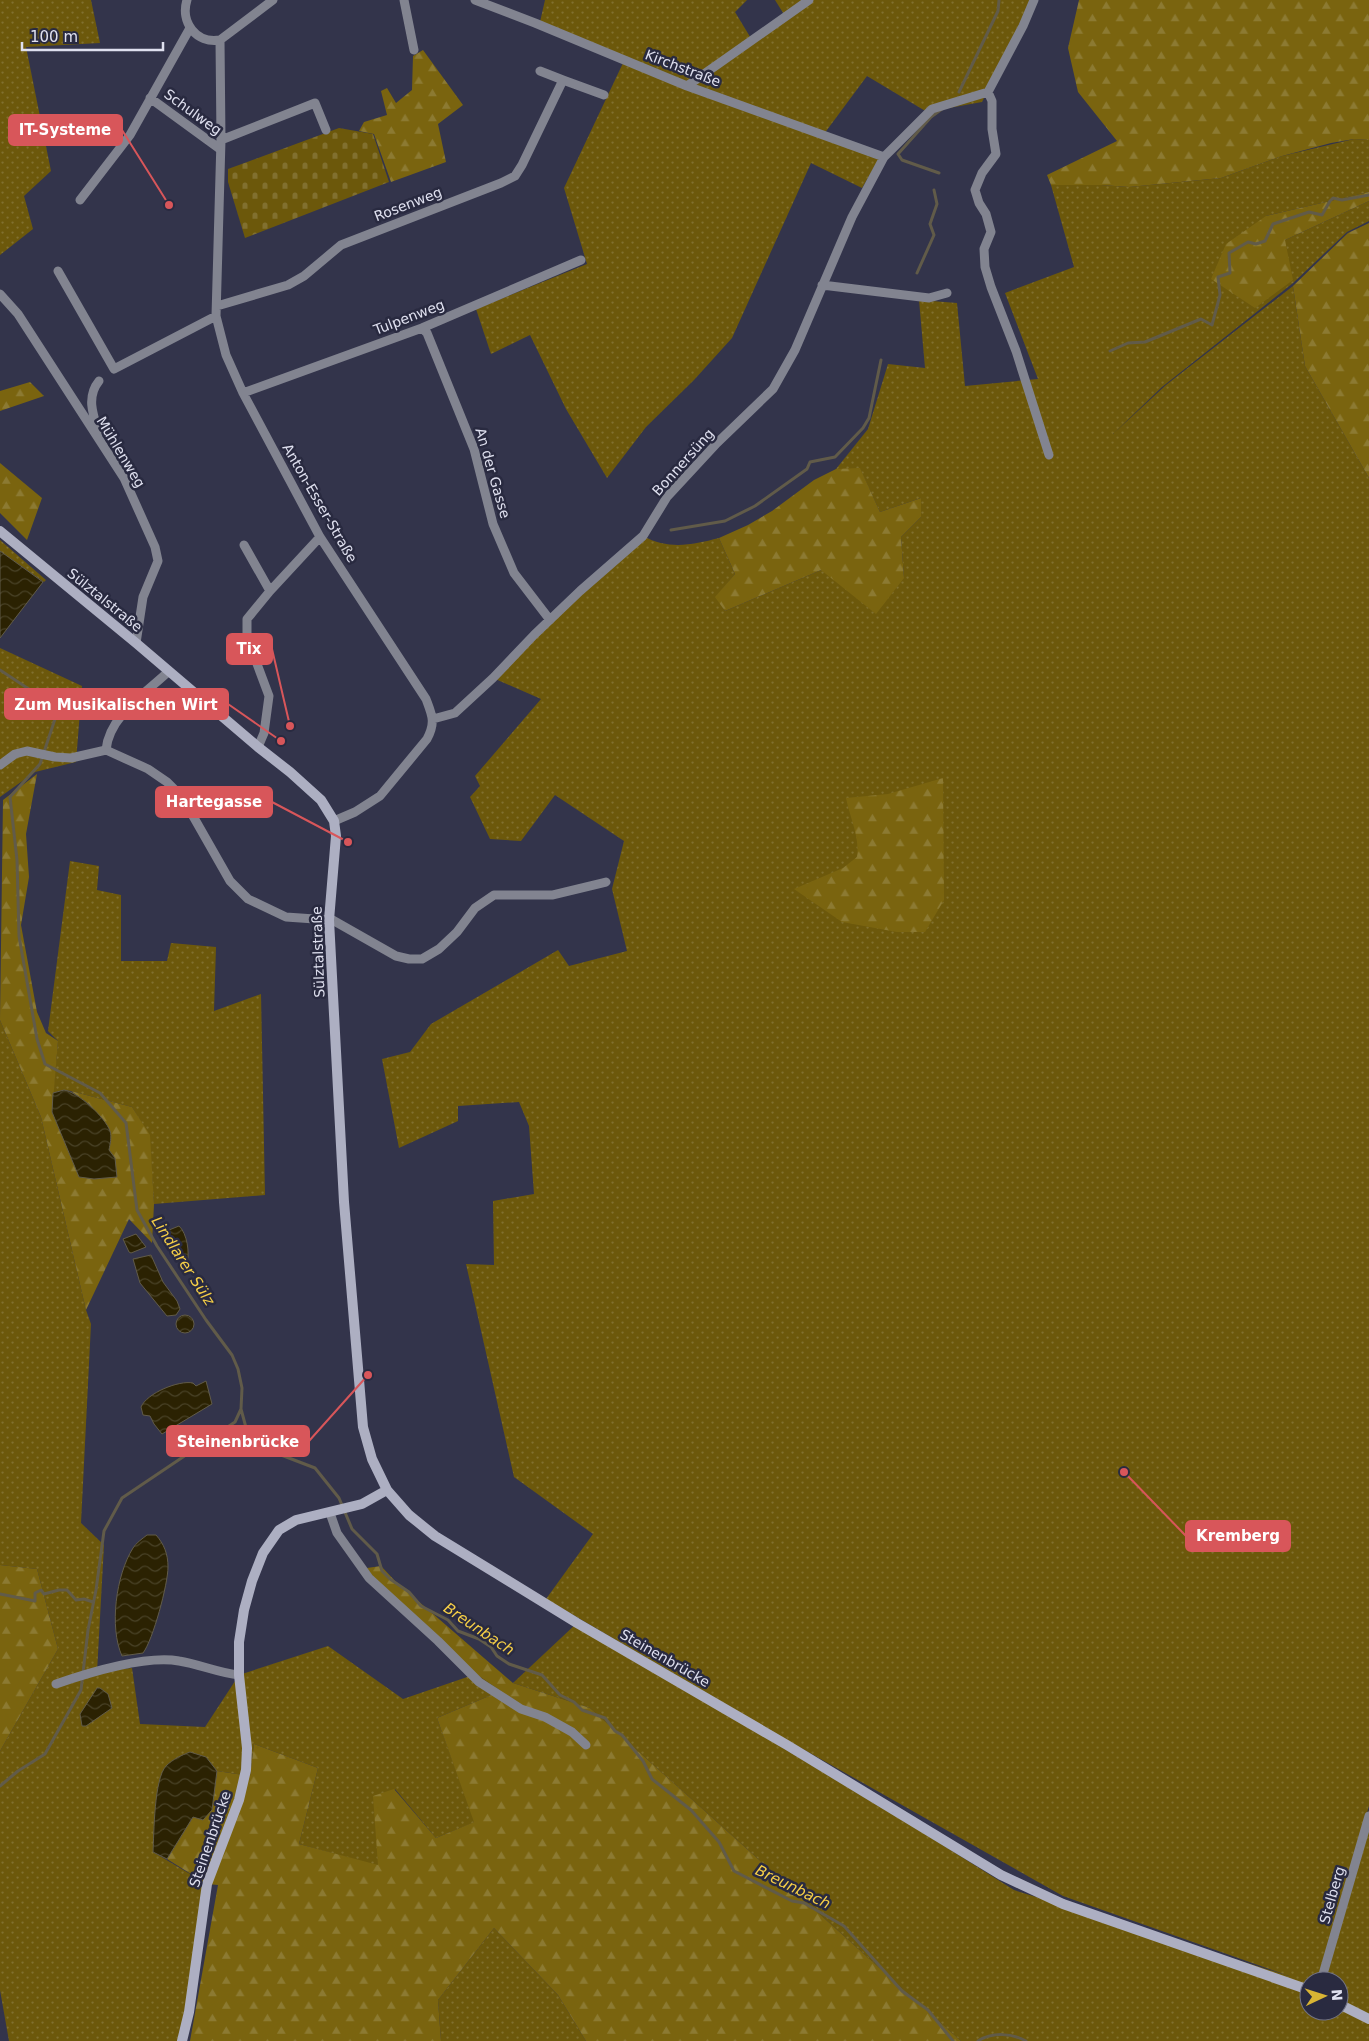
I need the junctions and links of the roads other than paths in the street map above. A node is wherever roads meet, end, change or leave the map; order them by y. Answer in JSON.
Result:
{"nodes":[{"id":1,"x":187,"y":0,"type":"edge"},
{"id":2,"x":273,"y":0,"type":"edge"},
{"id":3,"x":404,"y":0,"type":"edge"},
{"id":4,"x":475,"y":0,"type":"edge"},
{"id":5,"x":810,"y":0,"type":"edge"},
{"id":6,"x":1034,"y":0,"type":"edge"},
{"id":7,"x":190,"y":28,"type":"junction"},
{"id":8,"x":220,"y":40,"type":"junction"},
{"id":9,"x":414,"y":50,"type":"dead end"},
{"id":10,"x":540,"y":71,"type":"dead end"},
{"id":11,"x":563,"y":80,"type":"junction"},
{"id":12,"x":687,"y":86,"type":"junction"},
{"id":13,"x":988,"y":92,"type":"junction"},
{"id":14,"x":604,"y":95,"type":"dead end"},
{"id":15,"x":150,"y":98,"type":"junction"},
{"id":16,"x":326,"y":130,"type":"dead end"},
{"id":17,"x":221,"y":144,"type":"junction"},
{"id":18,"x":884,"y":157,"type":"junction"},
{"id":19,"x":80,"y":200,"type":"dead end"},
{"id":20,"x":581,"y":260,"type":"dead end"},
{"id":21,"x":58,"y":270,"type":"dead end"},
{"id":22,"x":822,"y":285,"type":"junction"},
{"id":23,"x":947,"y":293,"type":"dead end"},
{"id":24,"x":0,"y":294,"type":"edge"},
{"id":25,"x":216,"y":306,"type":"junction"},
{"id":26,"x":216,"y":316,"type":"junction"},
{"id":27,"x":422,"y":328,"type":"junction"},
{"id":28,"x":99,"y":381,"type":"dead end"},
{"id":29,"x":243,"y":393,"type":"junction"},
{"id":30,"x":99,"y":440,"type":"junction"},
{"id":31,"x":1049,"y":455,"type":"dead end"},
{"id":32,"x":0,"y":531,"type":"edge"},
{"id":33,"x":320,"y":536,"type":"junction"},
{"id":34,"x":244,"y":545,"type":"dead end"},
{"id":35,"x":270,"y":591,"type":"junction"},
{"id":36,"x":550,"y":620,"type":"junction"},
{"id":37,"x":136,"y":642,"type":"junction"},
{"id":38,"x":169,"y":671,"type":"junction"},
{"id":39,"x":433,"y":719,"type":"junction"},
{"id":40,"x":258,"y":747,"type":"junction"},
{"id":41,"x":106,"y":750,"type":"junction"},
{"id":42,"x":0,"y":765,"type":"edge"},
{"id":43,"x":334,"y":821,"type":"junction"},
{"id":44,"x":606,"y":882,"type":"dead end"},
{"id":45,"x":329,"y":919,"type":"junction"},
{"id":46,"x":387,"y":1490,"type":"junction"},
{"id":47,"x":334,"y":1512,"type":"junction"},
{"id":48,"x":239,"y":1675,"type":"junction"},
{"id":49,"x":56,"y":1684,"type":"dead end"},
{"id":50,"x":586,"y":1745,"type":"dead end"},
{"id":51,"x":1369,"y":1816,"type":"edge"},
{"id":52,"x":1324,"y":1971,"type":"edge"},
{"id":53,"x":1299,"y":1987,"type":"edge"},
{"id":54,"x":1349,"y":2009,"type":"edge"},
{"id":55,"x":1369,"y":2018,"type":"edge"},
{"id":56,"x":182,"y":2041,"type":"edge"}],
"edges":[{"from":1,"to":7,"type":"street"},
{"from":2,"to":8,"type":"street"},
{"from":3,"to":9,"type":"street"},
{"from":4,"to":12,"type":"street","name":"Kirchstraße"},
{"from":5,"to":12,"type":"street"},
{"from":6,"to":13,"type":"street"},
{"from":7,"to":8,"type":"street"},
{"from":7,"to":15,"type":"street","name":"Schulweg"},
{"from":8,"to":17,"type":"street","name":"Anton-Esser-Straße"},
{"from":10,"to":11,"type":"street"},
{"from":11,"to":14,"type":"street"},
{"from":11,"to":25,"type":"street","name":"Rosenweg"},
{"from":12,"to":18,"type":"street","name":"Kirchstraße"},
{"from":13,"to":18,"type":"street","name":"Bonnersüng"},
{"from":13,"to":31,"type":"street"},
{"from":15,"to":17,"type":"street","name":"Schulweg"},
{"from":15,"to":19,"type":"street","name":"Schulweg"},
{"from":16,"to":17,"type":"street"},
{"from":17,"to":25,"type":"street","name":"Anton-Esser-Straße"},
{"from":18,"to":22,"type":"street","name":"Bonnersüng"},
{"from":20,"to":27,"type":"street","name":"Tulpenweg"},
{"from":21,"to":26,"type":"street"},
{"from":22,"to":23,"type":"street"},
{"from":22,"to":36,"type":"street","name":"Bonnersüng"},
{"from":24,"to":30,"type":"street","name":"Mühlenweg"},
{"from":25,"to":26,"type":"street","name":"Anton-Esser-Straße"},
{"from":26,"to":29,"type":"street","name":"Anton-Esser-Straße"},
{"from":27,"to":29,"type":"street","name":"Tulpenweg"},
{"from":27,"to":36,"type":"street","name":"An der Gasse"},
{"from":28,"to":30,"type":"street"},
{"from":29,"to":33,"type":"street","name":"Anton-Esser-Straße"},
{"from":30,"to":37,"type":"street","name":"Mühlenweg"},
{"from":32,"to":37,"type":"main road","name":"Sülztalstraße"},
{"from":33,"to":35,"type":"street"},
{"from":33,"to":39,"type":"street","name":"Anton-Esser-Straße"},
{"from":34,"to":35,"type":"street"},
{"from":35,"to":40,"type":"street"},
{"from":36,"to":39,"type":"street","name":"Bonnersüng"},
{"from":37,"to":38,"type":"main road","name":"Sülztalstraße"},
{"from":38,"to":40,"type":"main road","name":"Sülztalstraße"},
{"from":38,"to":41,"type":"street"},
{"from":39,"to":43,"type":"street"},
{"from":40,"to":43,"type":"main road","name":"Sülztalstraße"},
{"from":41,"to":42,"type":"street"},
{"from":41,"to":45,"type":"street"},
{"from":43,"to":45,"type":"main road","name":"Sülztalstraße"},
{"from":44,"to":45,"type":"street"},
{"from":45,"to":46,"type":"main road","name":"Sülztalstraße"},
{"from":46,"to":47,"type":"main road","name":"Steinenbrücke"},
{"from":46,"to":53,"type":"main road","name":"Steinenbrücke"},
{"from":47,"to":48,"type":"main road","name":"Steinenbrücke"},
{"from":47,"to":50,"type":"street"},
{"from":48,"to":49,"type":"street"},
{"from":48,"to":56,"type":"main road","name":"Steinenbrücke"},
{"from":51,"to":52,"type":"street","name":"Stelberg"},
{"from":54,"to":55,"type":"main road"}]}
